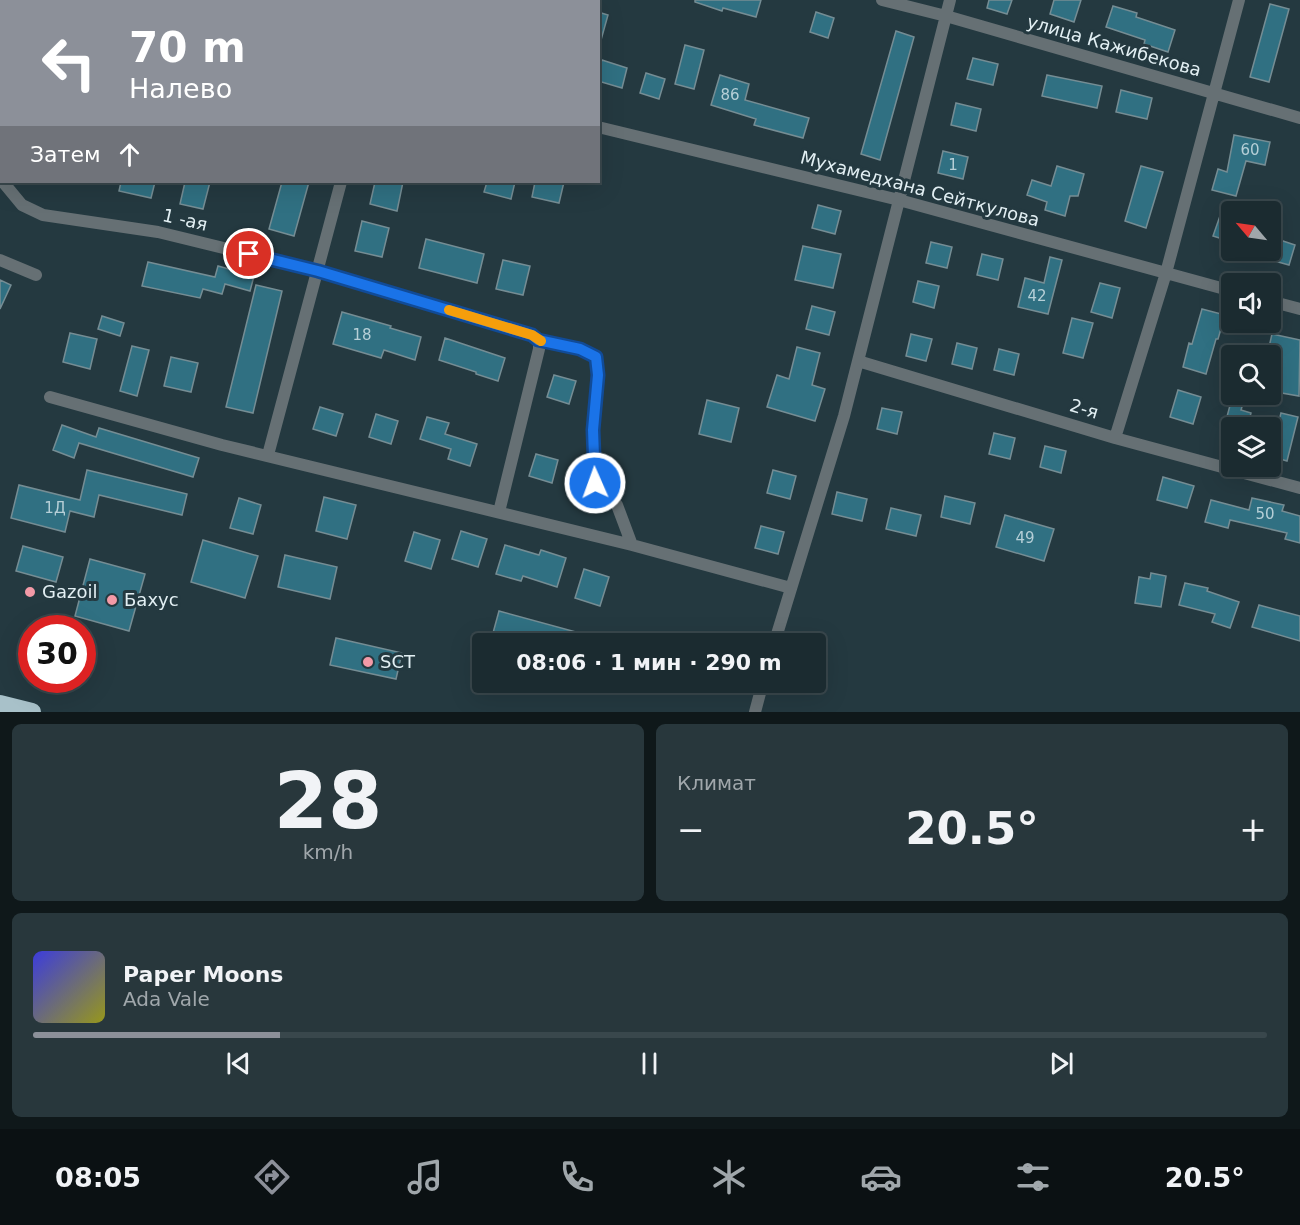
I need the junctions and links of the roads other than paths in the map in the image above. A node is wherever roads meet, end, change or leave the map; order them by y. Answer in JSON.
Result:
{"nodes":[{"id":1,"x":882,"y":0,"type":"edge"},
{"id":2,"x":950,"y":0,"type":"edge"},
{"id":3,"x":1239,"y":0,"type":"edge"},
{"id":4,"x":946,"y":16,"type":"junction"},
{"id":5,"x":1214,"y":94,"type":"junction"},
{"id":6,"x":1300,"y":118,"type":"edge"},
{"id":7,"x":600,"y":127,"type":"edge"},
{"id":8,"x":5,"y":183,"type":"edge"},
{"id":9,"x":341,"y":183,"type":"edge"},
{"id":10,"x":899,"y":200,"type":"junction"},
{"id":11,"x":0,"y":260,"type":"edge"},
{"id":12,"x":318,"y":271,"type":"junction"},
{"id":13,"x":1166,"y":273,"type":"junction"},
{"id":14,"x":36,"y":275,"type":"dead end"},
{"id":15,"x":1221,"y":288,"type":"edge"},
{"id":16,"x":1281,"y":304,"type":"edge"},
{"id":17,"x":1300,"y":309,"type":"edge"},
{"id":18,"x":538,"y":340,"type":"junction"},
{"id":19,"x":858,"y":361,"type":"junction"},
{"id":20,"x":50,"y":397,"type":"dead end"},
{"id":21,"x":1115,"y":438,"type":"junction"},
{"id":22,"x":268,"y":455,"type":"junction"},
{"id":23,"x":1300,"y":488,"type":"edge"},
{"id":24,"x":499,"y":512,"type":"junction"},
{"id":25,"x":632,"y":545,"type":"junction"},
{"id":26,"x":791,"y":588,"type":"junction"},
{"id":27,"x":777,"y":633,"type":"edge"},
{"id":28,"x":760,"y":693,"type":"edge"},
{"id":29,"x":0,"y":704,"type":"edge"},
{"id":30,"x":32,"y":712,"type":"edge"},
{"id":31,"x":755,"y":712,"type":"edge"}],
"edges":[{"from":1,"to":4,"type":"street","name":"улица Кажибекова"},
{"from":2,"to":4,"type":"street"},
{"from":3,"to":5,"type":"street"},
{"from":4,"to":5,"type":"street","name":"улица Кажибекова"},
{"from":4,"to":10,"type":"street"},
{"from":5,"to":6,"type":"street","name":"улица Кажибекова"},
{"from":5,"to":13,"type":"street"},
{"from":7,"to":10,"type":"street","name":"Мухамедхана Сейткулова"},
{"from":8,"to":12,"type":"street","name":"1 -ая"},
{"from":9,"to":12,"type":"street"},
{"from":10,"to":13,"type":"street","name":"Мухамедхана Сейткулова"},
{"from":10,"to":19,"type":"street"},
{"from":11,"to":14,"type":"street"},
{"from":12,"to":18,"type":"street","name":"1 -ая"},
{"from":12,"to":22,"type":"street"},
{"from":13,"to":15,"type":"street","name":"Мухамедхана Сейткулова"},
{"from":13,"to":21,"type":"street"},
{"from":16,"to":17,"type":"street"},
{"from":18,"to":24,"type":"street"},
{"from":18,"to":25,"type":"street","name":"1 -ая"},
{"from":19,"to":21,"type":"street","name":"2-я"},
{"from":19,"to":26,"type":"street"},
{"from":20,"to":22,"type":"street"},
{"from":21,"to":23,"type":"street","name":"2-я"},
{"from":22,"to":24,"type":"street"},
{"from":24,"to":25,"type":"street"},
{"from":25,"to":26,"type":"street"},
{"from":26,"to":27,"type":"street"},
{"from":28,"to":31,"type":"street"},
{"from":29,"to":30,"type":"highway"}]}
